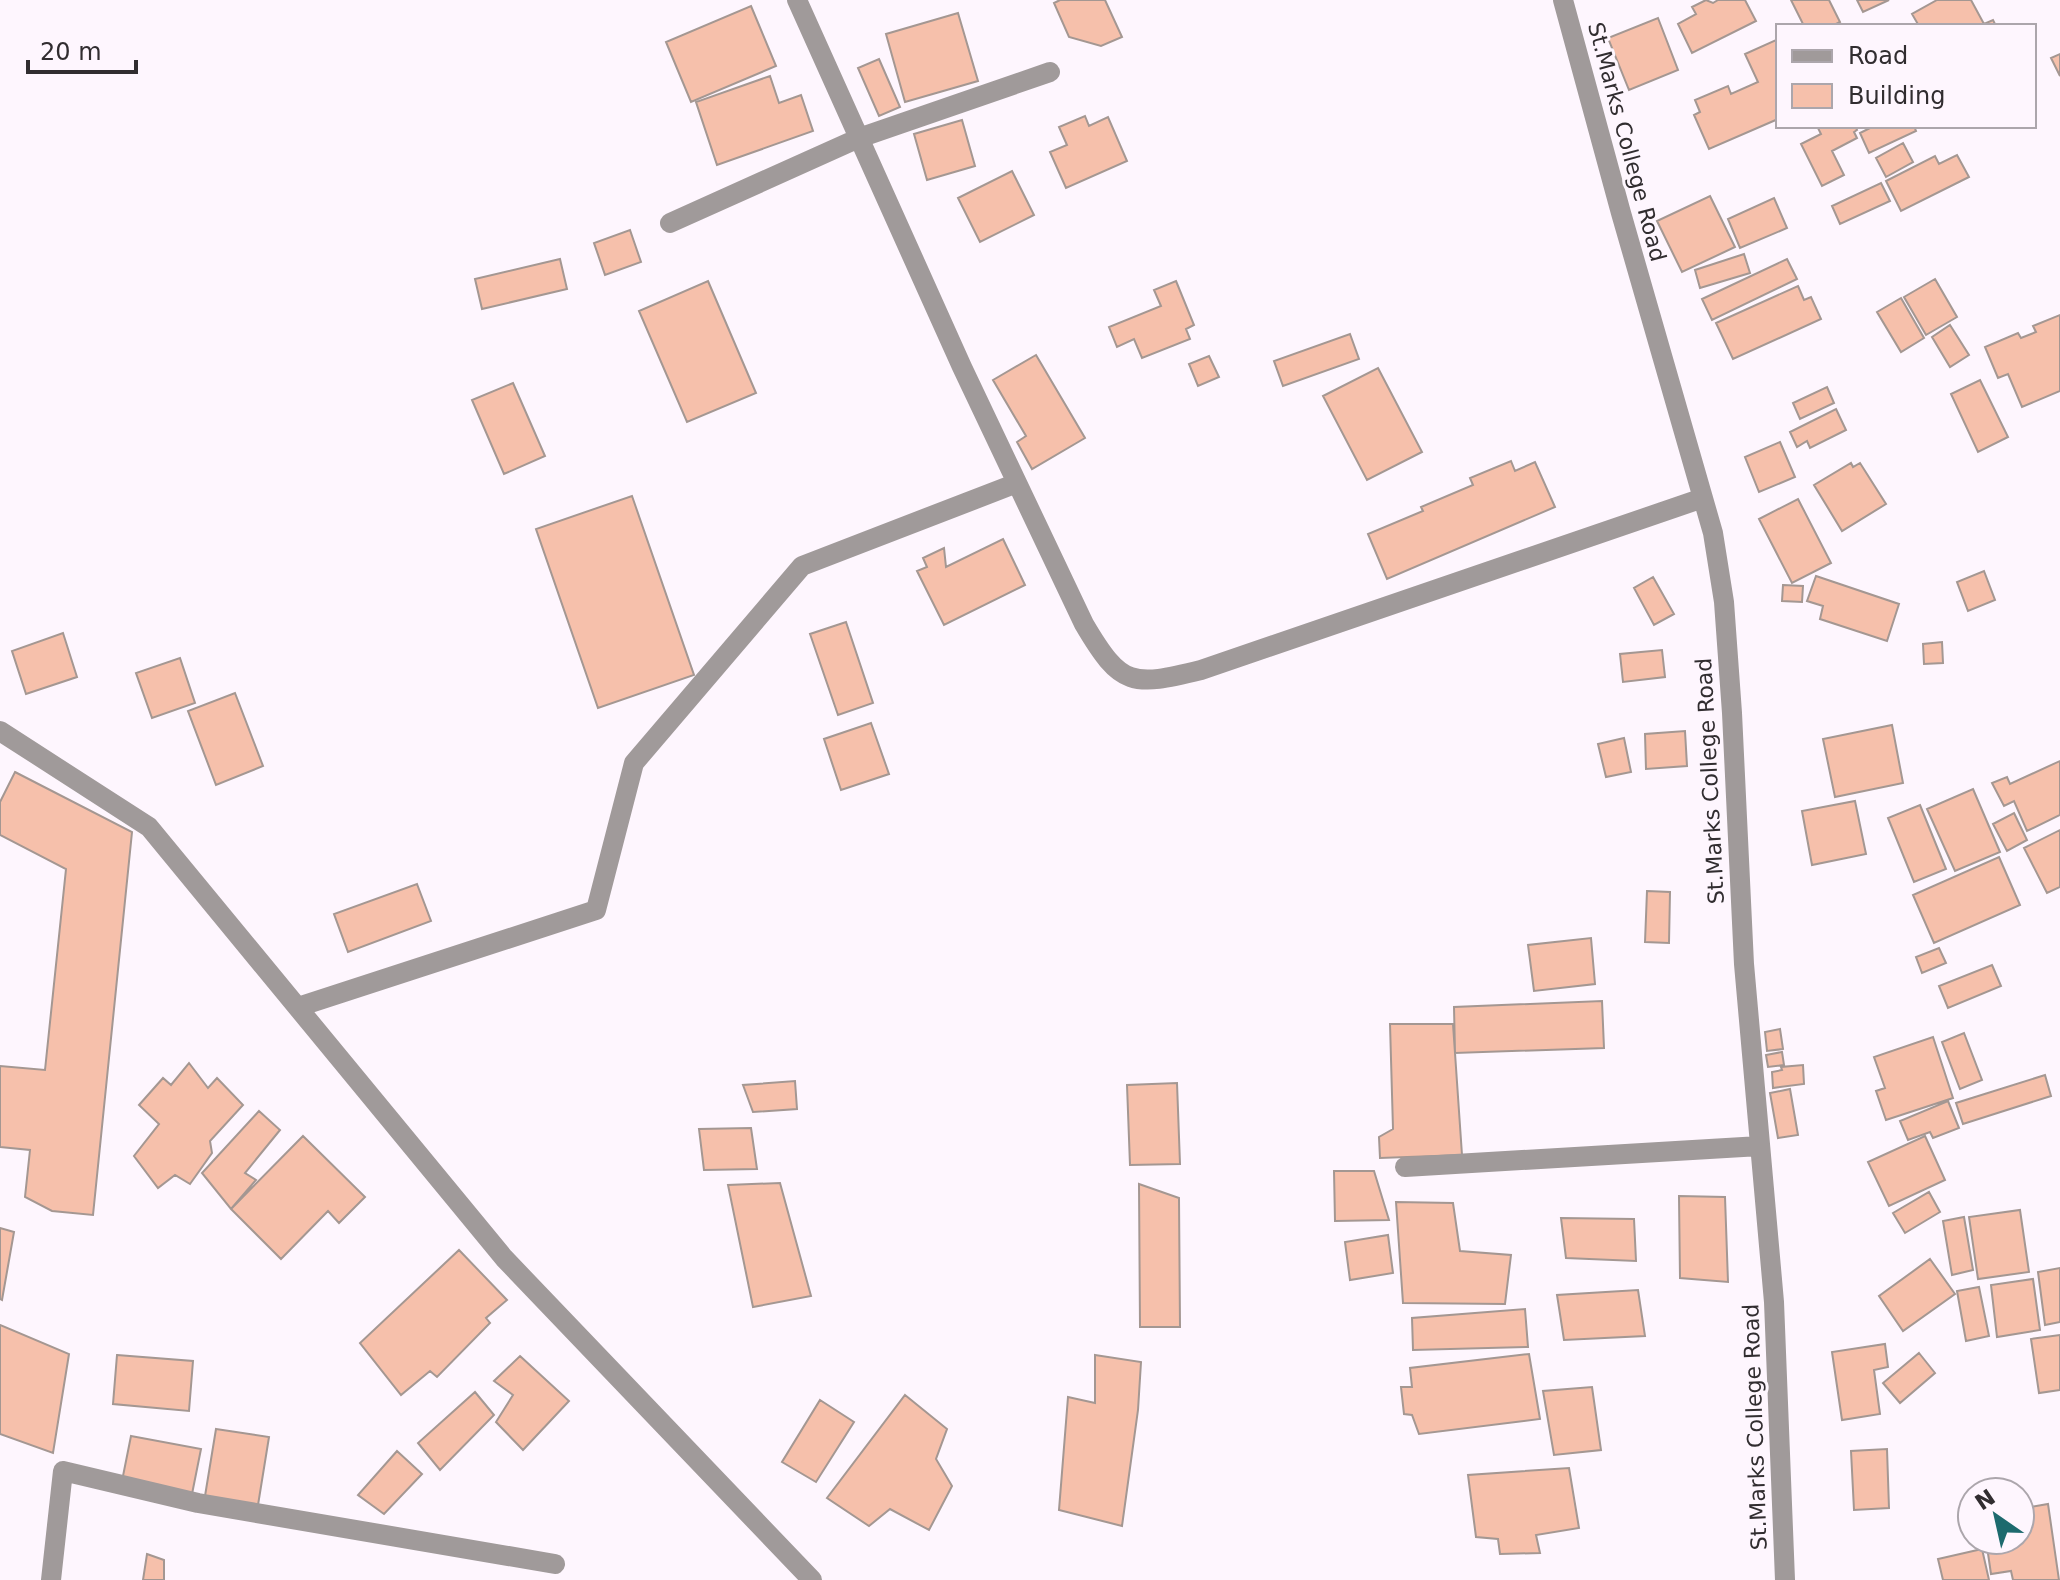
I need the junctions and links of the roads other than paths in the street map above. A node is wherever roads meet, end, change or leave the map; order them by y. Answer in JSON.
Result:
{"nodes":[{"id":1,"x":797,"y":0,"type":"edge"},
{"id":2,"x":1563,"y":0,"type":"edge"},
{"id":3,"x":1050,"y":72,"type":"dead end"},
{"id":4,"x":859,"y":138,"type":"junction"},
{"id":5,"x":670,"y":223,"type":"dead end"},
{"id":6,"x":1017,"y":483,"type":"junction"},
{"id":7,"x":1703,"y":498,"type":"junction"},
{"id":8,"x":0,"y":731,"type":"edge"},
{"id":9,"x":298,"y":1007,"type":"junction"},
{"id":10,"x":1760,"y":1146,"type":"junction"},
{"id":11,"x":1405,"y":1167,"type":"dead end"},
{"id":12,"x":555,"y":1564,"type":"dead end"},
{"id":13,"x":51,"y":1580,"type":"edge"},
{"id":14,"x":812,"y":1580,"type":"edge"},
{"id":15,"x":1785,"y":1580,"type":"edge"}],
"edges":[{"from":1,"to":4,"type":"street"},
{"from":2,"to":7,"type":"street","name":"St.Marks College Road"},
{"from":3,"to":4,"type":"street"},
{"from":4,"to":5,"type":"street"},
{"from":4,"to":6,"type":"street"},
{"from":6,"to":7,"type":"street"},
{"from":6,"to":9,"type":"street"},
{"from":7,"to":10,"type":"street","name":"St.Marks College Road"},
{"from":8,"to":9,"type":"street"},
{"from":9,"to":14,"type":"street"},
{"from":10,"to":11,"type":"street"},
{"from":10,"to":15,"type":"street","name":"St.Marks College Road"},
{"from":12,"to":13,"type":"street"}]}
